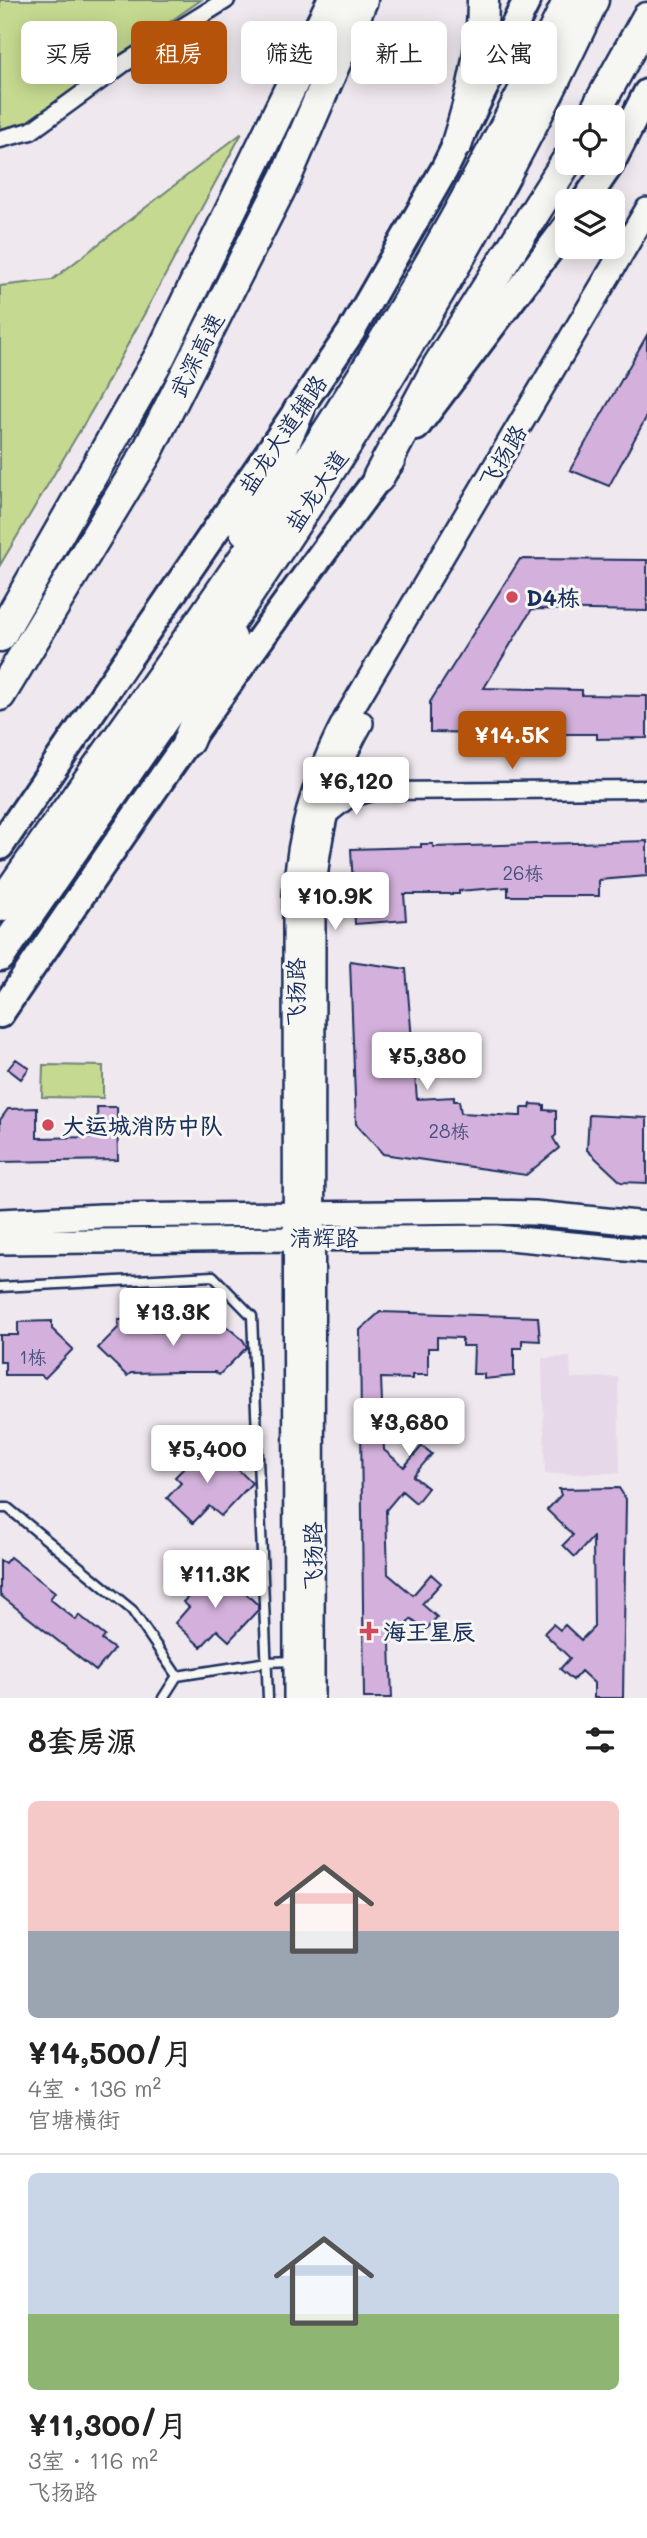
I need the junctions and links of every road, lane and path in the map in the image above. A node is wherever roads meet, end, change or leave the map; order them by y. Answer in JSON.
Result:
{"nodes":[{"id":1,"x":226,"y":0,"type":"edge"},
{"id":2,"x":333,"y":0,"type":"edge"},
{"id":3,"x":362,"y":0,"type":"edge"},
{"id":4,"x":483,"y":0,"type":"edge"},
{"id":5,"x":527,"y":0,"type":"edge"},
{"id":6,"x":569,"y":0,"type":"edge"},
{"id":7,"x":593,"y":0,"type":"edge"},
{"id":8,"x":647,"y":18,"type":"edge"},
{"id":9,"x":647,"y":93,"type":"edge"},
{"id":10,"x":599,"y":105,"type":"edge"},
{"id":11,"x":625,"y":136,"type":"edge"},
{"id":12,"x":0,"y":139,"type":"edge"},
{"id":13,"x":457,"y":143,"type":"junction"},
{"id":14,"x":559,"y":175,"type":"edge"},
{"id":15,"x":647,"y":210,"type":"edge"},
{"id":16,"x":647,"y":240,"type":"edge"},
{"id":17,"x":555,"y":242,"type":"edge"},
{"id":18,"x":299,"y":410,"type":"junction"},
{"id":19,"x":378,"y":478,"type":"junction"},
{"id":20,"x":253,"y":585,"type":"junction"},
{"id":21,"x":214,"y":601,"type":"junction"},
{"id":22,"x":0,"y":636,"type":"edge"},
{"id":23,"x":0,"y":695,"type":"edge"},
{"id":24,"x":188,"y":741,"type":"junction"},
{"id":25,"x":345,"y":755,"type":"junction"},
{"id":26,"x":647,"y":789,"type":"edge"},
{"id":27,"x":377,"y":791,"type":"junction"},
{"id":28,"x":323,"y":819,"type":"junction"},
{"id":29,"x":0,"y":846,"type":"edge"},
{"id":30,"x":14,"y":903,"type":"edge"},
{"id":31,"x":0,"y":956,"type":"edge"},
{"id":32,"x":0,"y":1014,"type":"edge"},
{"id":33,"x":304,"y":1214,"type":"junction"},
{"id":34,"x":0,"y":1221,"type":"edge"},
{"id":35,"x":647,"y":1224,"type":"edge"},
{"id":36,"x":304,"y":1238,"type":"junction"},
{"id":37,"x":0,"y":1242,"type":"edge"},
{"id":38,"x":647,"y":1251,"type":"edge"},
{"id":39,"x":0,"y":1287,"type":"edge"},
{"id":40,"x":0,"y":1508,"type":"edge"},
{"id":41,"x":296,"y":1661,"type":"junction"},
{"id":42,"x":268,"y":1662,"type":"junction"},
{"id":43,"x":177,"y":1676,"type":"junction"},
{"id":44,"x":163,"y":1698,"type":"edge"},
{"id":45,"x":268,"y":1698,"type":"edge"},
{"id":46,"x":296,"y":1698,"type":"edge"},
{"id":47,"x":312,"y":1698,"type":"edge"}],
"edges":[{"from":1,"to":12,"type":"street"},
{"from":2,"to":22,"type":"highway","name":"武深高速"},
{"from":3,"to":23,"type":"highway","name":"武深高速"},
{"from":4,"to":13,"type":"highway"},
{"from":5,"to":13,"type":"main road","name":"盐龙大道辅路"},
{"from":6,"to":21,"type":"highway","name":"盐龙大道"},
{"from":7,"to":20,"type":"highway","name":"盐龙大道"},
{"from":8,"to":10,"type":"highway"},
{"from":9,"to":11,"type":"main road"},
{"from":13,"to":18,"type":"main road","name":"盐龙大道辅路"},
{"from":14,"to":19,"type":"highway"},
{"from":15,"to":33,"type":"street","name":"飞扬路"},
{"from":16,"to":25,"type":"street","name":"飞扬路"},
{"from":17,"to":19,"type":"main road"},
{"from":18,"to":21,"type":"highway"},
{"from":18,"to":29,"type":"main road","name":"盐龙大道辅路"},
{"from":19,"to":24,"type":"main road"},
{"from":20,"to":24,"type":"highway"},
{"from":20,"to":30,"type":"highway","name":"盐龙大道"},
{"from":21,"to":30,"type":"highway","name":"盐龙大道"},
{"from":24,"to":32,"type":"main road"},
{"from":25,"to":27,"type":"street"},
{"from":25,"to":28,"type":"street","name":"飞扬路"},
{"from":26,"to":27,"type":"street"},
{"from":27,"to":28,"type":"street"},
{"from":28,"to":33,"type":"street","name":"飞扬路"},
{"from":30,"to":31,"type":"highway","name":"盐龙大道"},
{"from":33,"to":34,"type":"street","name":"清辉路"},
{"from":33,"to":35,"type":"street","name":"清辉路"},
{"from":33,"to":36,"type":"street","name":"飞扬路"},
{"from":36,"to":37,"type":"street","name":"清辉路"},
{"from":36,"to":38,"type":"street","name":"清辉路"},
{"from":36,"to":41,"type":"street","name":"飞扬路"},
{"from":36,"to":47,"type":"street","name":"飞扬路"},
{"from":39,"to":42,"type":"lane"},
{"from":40,"to":43,"type":"lane"},
{"from":41,"to":42,"type":"lane"},
{"from":41,"to":46,"type":"street","name":"飞扬路"},
{"from":42,"to":43,"type":"lane"},
{"from":42,"to":45,"type":"lane"},
{"from":43,"to":44,"type":"lane"}]}
